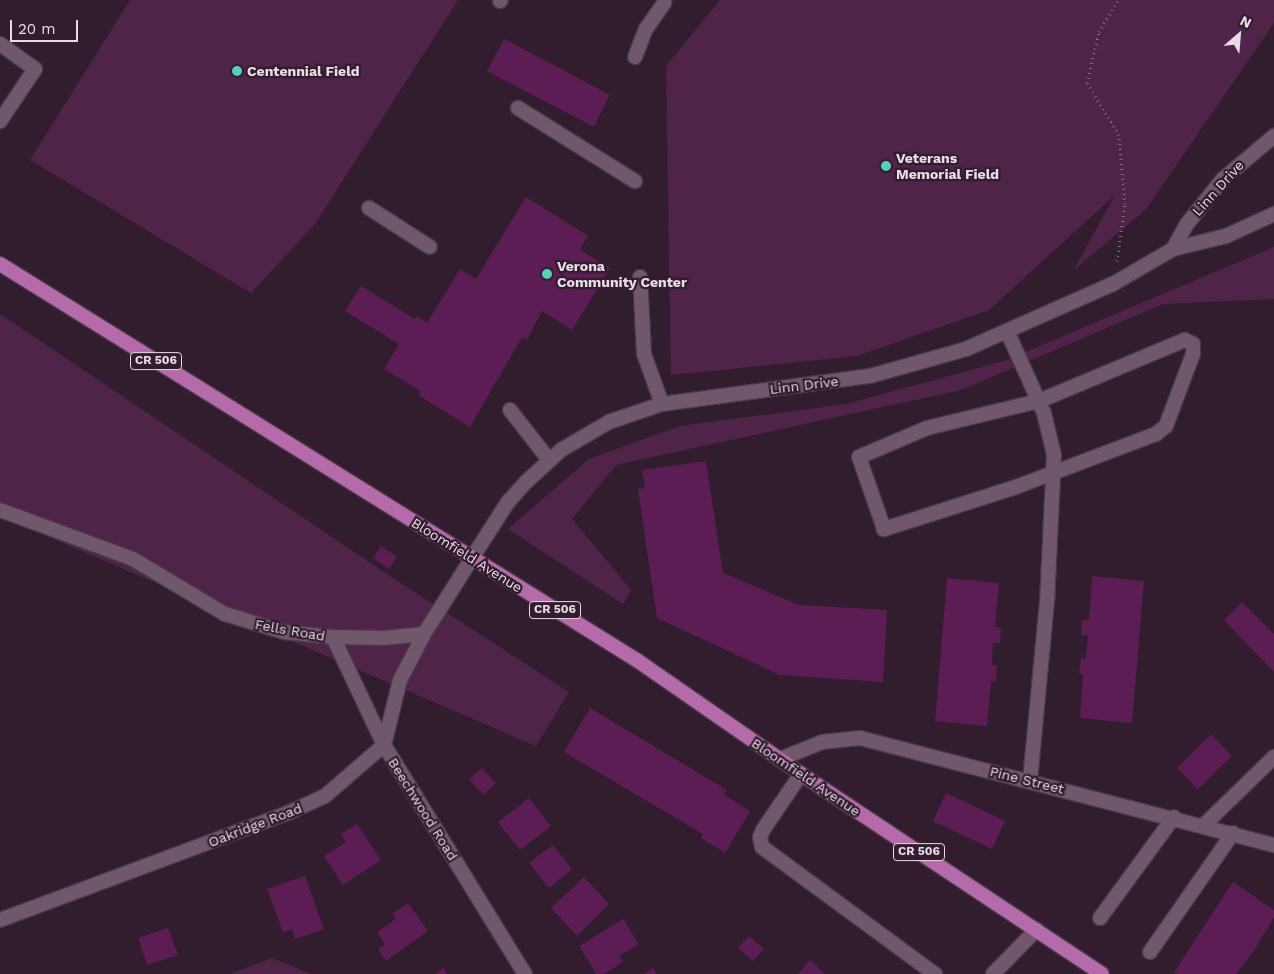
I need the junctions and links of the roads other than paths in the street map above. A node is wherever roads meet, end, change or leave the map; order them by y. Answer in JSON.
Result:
{"nodes":[{"id":1,"x":664,"y":3,"type":"dead end"},
{"id":2,"x":0,"y":44,"type":"edge"},
{"id":3,"x":635,"y":57,"type":"dead end"},
{"id":4,"x":518,"y":108,"type":"dead end"},
{"id":5,"x":0,"y":121,"type":"edge"},
{"id":6,"x":1274,"y":136,"type":"edge"},
{"id":7,"x":635,"y":181,"type":"dead end"},
{"id":8,"x":368,"y":208,"type":"dead end"},
{"id":9,"x":1274,"y":214,"type":"edge"},
{"id":10,"x":430,"y":247,"type":"dead end"},
{"id":11,"x":1173,"y":249,"type":"junction"},
{"id":12,"x":0,"y":264,"type":"edge"},
{"id":13,"x":640,"y":277,"type":"dead end"},
{"id":14,"x":1007,"y":331,"type":"junction"},
{"id":15,"x":1038,"y":401,"type":"junction"},
{"id":16,"x":662,"y":404,"type":"junction"},
{"id":17,"x":510,"y":410,"type":"dead end"},
{"id":18,"x":549,"y":460,"type":"junction"},
{"id":19,"x":1054,"y":471,"type":"junction"},
{"id":20,"x":0,"y":510,"type":"edge"},
{"id":21,"x":472,"y":558,"type":"junction"},
{"id":22,"x":424,"y":634,"type":"junction"},
{"id":23,"x":334,"y":637,"type":"junction"},
{"id":24,"x":384,"y":745,"type":"junction"},
{"id":25,"x":1274,"y":757,"type":"edge"},
{"id":26,"x":780,"y":758,"type":"junction"},
{"id":27,"x":801,"y":774,"type":"junction"},
{"id":28,"x":1030,"y":780,"type":"junction"},
{"id":29,"x":1174,"y":816,"type":"junction"},
{"id":30,"x":1204,"y":825,"type":"junction"},
{"id":31,"x":1233,"y":833,"type":"junction"},
{"id":32,"x":1274,"y":844,"type":"edge"},
{"id":33,"x":1100,"y":918,"type":"dead end"},
{"id":34,"x":0,"y":920,"type":"edge"},
{"id":35,"x":1036,"y":930,"type":"junction"},
{"id":36,"x":1150,"y":952,"type":"dead end"},
{"id":37,"x":525,"y":974,"type":"edge"},
{"id":38,"x":935,"y":974,"type":"edge"},
{"id":39,"x":993,"y":974,"type":"edge"},
{"id":40,"x":1102,"y":974,"type":"edge"}],
"edges":[{"from":1,"to":3,"type":"street"},
{"from":2,"to":5,"type":"street"},
{"from":4,"to":7,"type":"street"},
{"from":6,"to":11,"type":"street","name":"Linn Drive"},
{"from":8,"to":10,"type":"street"},
{"from":9,"to":11,"type":"street","name":"Linn Drive"},
{"from":11,"to":14,"type":"street","name":"Linn Drive"},
{"from":12,"to":21,"type":"main road","name":"Bloomfield Avenue","number":"CR 506"},
{"from":13,"to":16,"type":"street"},
{"from":14,"to":15,"type":"street"},
{"from":14,"to":16,"type":"street","name":"Linn Drive"},
{"from":15,"to":19,"type":"street"},
{"from":15,"to":19,"type":"street"},
{"from":15,"to":19,"type":"street"},
{"from":16,"to":18,"type":"street","name":"Linn Drive"},
{"from":17,"to":18,"type":"street"},
{"from":18,"to":21,"type":"street","name":"Linn Drive"},
{"from":19,"to":28,"type":"street"},
{"from":20,"to":23,"type":"street","name":"Fells Road"},
{"from":21,"to":22,"type":"street"},
{"from":21,"to":26,"type":"main road","name":"Bloomfield Avenue","number":"CR 506"},
{"from":22,"to":23,"type":"street","name":"Fells Road"},
{"from":22,"to":24,"type":"street"},
{"from":23,"to":24,"type":"street","name":"Beechwood Road"},
{"from":24,"to":34,"type":"street","name":"Oakridge Road"},
{"from":24,"to":37,"type":"street","name":"Beechwood Road"},
{"from":25,"to":30,"type":"street"},
{"from":26,"to":27,"type":"main road","name":"Bloomfield Avenue","number":"CR 506"},
{"from":26,"to":28,"type":"street","name":"Pine Street"},
{"from":27,"to":35,"type":"main road","name":"Bloomfield Avenue","number":"CR 506"},
{"from":27,"to":38,"type":"street"},
{"from":28,"to":29,"type":"street","name":"Pine Street"},
{"from":29,"to":30,"type":"street","name":"Pine Street"},
{"from":29,"to":33,"type":"street"},
{"from":30,"to":31,"type":"street","name":"Pine Street"},
{"from":31,"to":32,"type":"street","name":"Pine Street"},
{"from":31,"to":36,"type":"street"},
{"from":35,"to":39,"type":"street"},
{"from":35,"to":40,"type":"main road","name":"Bloomfield Avenue","number":"CR 506"}]}
